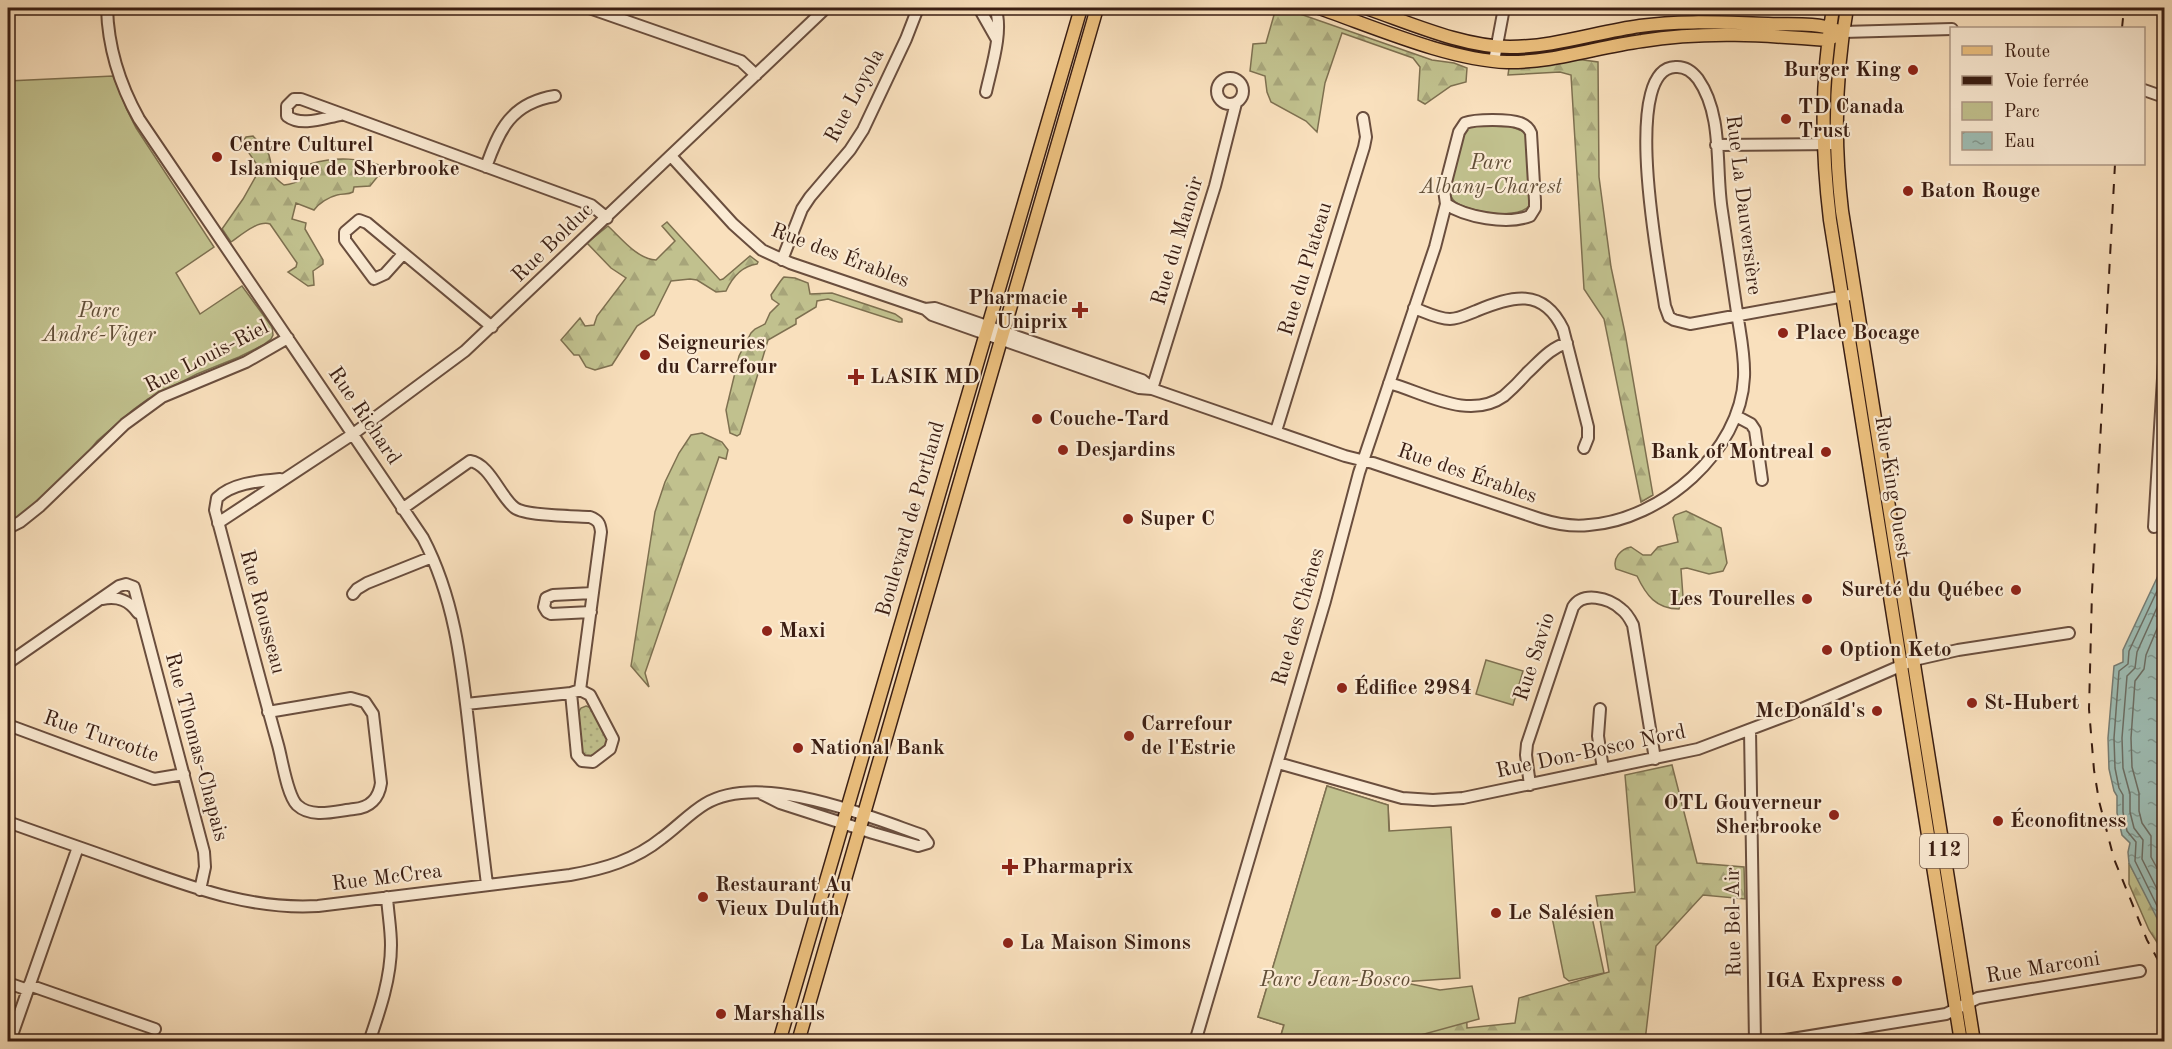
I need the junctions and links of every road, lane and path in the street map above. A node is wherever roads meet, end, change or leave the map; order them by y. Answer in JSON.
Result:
{"nodes":[{"id":1,"x":107,"y":8,"type":"edge"},
{"id":2,"x":590,"y":8,"type":"edge"},
{"id":3,"x":826,"y":8,"type":"edge"},
{"id":4,"x":918,"y":8,"type":"edge"},
{"id":5,"x":979,"y":8,"type":"edge"},
{"id":6,"x":995,"y":8,"type":"edge"},
{"id":7,"x":1075,"y":8,"type":"edge"},
{"id":8,"x":1081,"y":8,"type":"edge"},
{"id":9,"x":1096,"y":8,"type":"edge"},
{"id":10,"x":1319,"y":8,"type":"edge"},
{"id":11,"x":1366,"y":8,"type":"edge"},
{"id":12,"x":1504,"y":8,"type":"edge"},
{"id":13,"x":1833,"y":8,"type":"edge"},
{"id":14,"x":1847,"y":8,"type":"edge"},
{"id":15,"x":1950,"y":29,"type":"edge"},
{"id":16,"x":1842,"y":32,"type":"junction"},
{"id":17,"x":1829,"y":34,"type":"junction"},
{"id":18,"x":996,"y":38,"type":"junction"},
{"id":19,"x":1496,"y":47,"type":"junction"},
{"id":20,"x":1068,"y":52,"type":"junction"},
{"id":21,"x":1494,"y":61,"type":"junction"},
{"id":22,"x":756,"y":75,"type":"junction"},
{"id":23,"x":2145,"y":90,"type":"edge"},
{"id":24,"x":986,"y":92,"type":"dead end"},
{"id":25,"x":555,"y":96,"type":"dead end"},
{"id":26,"x":2164,"y":98,"type":"edge"},
{"id":27,"x":1236,"y":103,"type":"dead end"},
{"id":28,"x":340,"y":115,"type":"dead end"},
{"id":29,"x":1363,"y":118,"type":"dead end"},
{"id":30,"x":1837,"y":144,"type":"junction"},
{"id":31,"x":1716,"y":145,"type":"junction"},
{"id":32,"x":1823,"y":145,"type":"junction"},
{"id":33,"x":671,"y":156,"type":"junction"},
{"id":34,"x":486,"y":167,"type":"junction"},
{"id":35,"x":1446,"y":204,"type":"junction"},
{"id":36,"x":607,"y":218,"type":"junction"},
{"id":37,"x":403,"y":254,"type":"junction"},
{"id":38,"x":782,"y":260,"type":"junction"},
{"id":39,"x":1856,"y":294,"type":"junction"},
{"id":40,"x":1842,"y":297,"type":"junction"},
{"id":41,"x":1414,"y":308,"type":"junction"},
{"id":42,"x":1737,"y":314,"type":"junction"},
{"id":43,"x":492,"y":327,"type":"junction"},
{"id":44,"x":987,"y":330,"type":"junction"},
{"id":45,"x":1001,"y":335,"type":"junction"},
{"id":46,"x":288,"y":338,"type":"junction"},
{"id":47,"x":1568,"y":343,"type":"junction"},
{"id":48,"x":2164,"y":362,"type":"edge"},
{"id":49,"x":1389,"y":383,"type":"junction"},
{"id":50,"x":1152,"y":388,"type":"junction"},
{"id":51,"x":1736,"y":416,"type":"junction"},
{"id":52,"x":1276,"y":431,"type":"junction"},
{"id":53,"x":353,"y":434,"type":"junction"},
{"id":54,"x":1584,"y":448,"type":"dead end"},
{"id":55,"x":1363,"y":460,"type":"junction"},
{"id":56,"x":284,"y":479,"type":"junction"},
{"id":57,"x":1762,"y":480,"type":"dead end"},
{"id":58,"x":402,"y":509,"type":"junction"},
{"id":59,"x":218,"y":523,"type":"junction"},
{"id":60,"x":2154,"y":527,"type":"dead end"},
{"id":61,"x":8,"y":528,"type":"edge"},
{"id":62,"x":432,"y":557,"type":"junction"},
{"id":63,"x":593,"y":593,"type":"junction"},
{"id":64,"x":353,"y":594,"type":"dead end"},
{"id":65,"x":101,"y":599,"type":"junction"},
{"id":66,"x":591,"y":612,"type":"junction"},
{"id":67,"x":140,"y":615,"type":"junction"},
{"id":68,"x":2069,"y":633,"type":"dead end"},
{"id":69,"x":1914,"y":660,"type":"junction"},
{"id":70,"x":8,"y":663,"type":"edge"},
{"id":71,"x":1901,"y":665,"type":"junction"},
{"id":72,"x":576,"y":691,"type":"junction"},
{"id":73,"x":466,"y":704,"type":"junction"},
{"id":74,"x":1600,"y":709,"type":"dead end"},
{"id":75,"x":268,"y":712,"type":"junction"},
{"id":76,"x":8,"y":725,"type":"edge"},
{"id":77,"x":1750,"y":730,"type":"junction"},
{"id":78,"x":1655,"y":759,"type":"junction"},
{"id":79,"x":1278,"y":763,"type":"junction"},
{"id":80,"x":1603,"y":769,"type":"junction"},
{"id":81,"x":184,"y":774,"type":"junction"},
{"id":82,"x":1530,"y":784,"type":"junction"},
{"id":83,"x":762,"y":794,"type":"junction"},
{"id":84,"x":846,"y":809,"type":"junction"},
{"id":85,"x":863,"y":815,"type":"junction"},
{"id":86,"x":8,"y":822,"type":"edge"},
{"id":87,"x":842,"y":823,"type":"junction"},
{"id":88,"x":859,"y":829,"type":"junction"},
{"id":89,"x":78,"y":847,"type":"junction"},
{"id":90,"x":487,"y":884,"type":"junction"},
{"id":91,"x":200,"y":890,"type":"junction"},
{"id":92,"x":387,"y":897,"type":"junction"},
{"id":93,"x":2140,"y":971,"type":"dead end"},
{"id":94,"x":8,"y":983,"type":"edge"},
{"id":95,"x":28,"y":988,"type":"junction"},
{"id":96,"x":1968,"y":1002,"type":"junction"},
{"id":97,"x":1956,"y":1011,"type":"junction"},
{"id":98,"x":155,"y":1029,"type":"dead end"},
{"id":99,"x":1835,"y":1037,"type":"edge"},
{"id":100,"x":10,"y":1038,"type":"dead end"},
{"id":101,"x":369,"y":1041,"type":"edge"},
{"id":102,"x":778,"y":1041,"type":"edge"},
{"id":103,"x":798,"y":1041,"type":"edge"},
{"id":104,"x":1195,"y":1041,"type":"edge"},
{"id":105,"x":1755,"y":1041,"type":"edge"},
{"id":106,"x":1773,"y":1041,"type":"edge"},
{"id":107,"x":1960,"y":1041,"type":"edge"},
{"id":108,"x":1974,"y":1041,"type":"edge"}],
"edges":[{"from":1,"to":46,"type":"street","name":"Rue Richard"},
{"from":2,"to":22,"type":"street"},
{"from":3,"to":22,"type":"street","name":"Rue Bolduc"},
{"from":4,"to":38,"type":"street","name":"Rue Loyola"},
{"from":5,"to":18,"type":"street"},
{"from":6,"to":18,"type":"street"},
{"from":7,"to":20,"type":"main road"},
{"from":8,"to":20,"type":"main road","name":"Boulevard de Portland"},
{"from":9,"to":45,"type":"main road","name":"Boulevard de Portland"},
{"from":10,"to":21,"type":"main road"},
{"from":11,"to":19,"type":"main road"},
{"from":12,"to":19,"type":"street"},
{"from":13,"to":17,"type":"main road","name":"Rue King Ouest","number":"112"},
{"from":14,"to":16,"type":"main road","name":"Rue King Ouest","number":"112"},
{"from":15,"to":16,"type":"street"},
{"from":16,"to":17,"type":"main road"},
{"from":16,"to":30,"type":"main road","name":"Rue King Ouest","number":"112"},
{"from":17,"to":19,"type":"main road"},
{"from":17,"to":21,"type":"main road"},
{"from":17,"to":32,"type":"main road","name":"Rue King Ouest","number":"112"},
{"from":18,"to":24,"type":"street"},
{"from":19,"to":21,"type":"street"},
{"from":20,"to":44,"type":"main road","name":"Boulevard de Portland"},
{"from":22,"to":33,"type":"street","name":"Rue Bolduc"},
{"from":23,"to":26,"type":"street"},
{"from":25,"to":34,"type":"street"},
{"from":27,"to":50,"type":"street","name":"Rue du Manoir"},
{"from":28,"to":34,"type":"street"},
{"from":29,"to":52,"type":"street","name":"Rue du Plateau"},
{"from":30,"to":32,"type":"street"},
{"from":30,"to":39,"type":"main road","name":"Rue King Ouest","number":"112"},
{"from":31,"to":32,"type":"street"},
{"from":31,"to":42,"type":"street","name":"Rue La Dauversière"},
{"from":31,"to":42,"type":"street","name":"Rue La Dauversière"},
{"from":32,"to":40,"type":"main road","name":"Rue King Ouest","number":"112"},
{"from":33,"to":36,"type":"street","name":"Rue Bolduc"},
{"from":33,"to":38,"type":"street","name":"Rue des Érables"},
{"from":34,"to":36,"type":"street"},
{"from":35,"to":35,"type":"street","name":"Rue des Chênes"},
{"from":35,"to":41,"type":"street","name":"Rue des Chênes"},
{"from":36,"to":43,"type":"street","name":"Rue Bolduc"},
{"from":37,"to":37,"type":"street"},
{"from":37,"to":43,"type":"street"},
{"from":38,"to":44,"type":"street","name":"Rue des Érables"},
{"from":39,"to":40,"type":"street"},
{"from":39,"to":69,"type":"main road","name":"Rue King Ouest","number":"112"},
{"from":40,"to":42,"type":"street"},
{"from":40,"to":71,"type":"main road","name":"Rue King Ouest","number":"112"},
{"from":41,"to":47,"type":"street"},
{"from":41,"to":49,"type":"street","name":"Rue des Chênes"},
{"from":42,"to":51,"type":"street","name":"Rue La Dauversière"},
{"from":43,"to":53,"type":"street","name":"Rue Bolduc"},
{"from":44,"to":45,"type":"street","name":"Rue des Érables"},
{"from":44,"to":84,"type":"main road","name":"Boulevard de Portland"},
{"from":45,"to":50,"type":"street","name":"Rue des Érables"},
{"from":45,"to":85,"type":"main road","name":"Boulevard de Portland"},
{"from":46,"to":53,"type":"street","name":"Rue Richard"},
{"from":46,"to":61,"type":"street","name":"Rue Louis-Riel"},
{"from":47,"to":49,"type":"street"},
{"from":47,"to":54,"type":"street"},
{"from":48,"to":60,"type":"street"},
{"from":49,"to":55,"type":"street","name":"Rue des Chênes"},
{"from":50,"to":52,"type":"street","name":"Rue des Érables"},
{"from":51,"to":55,"type":"street","name":"Rue des Érables"},
{"from":51,"to":57,"type":"street"},
{"from":52,"to":55,"type":"street","name":"Rue des Érables"},
{"from":53,"to":56,"type":"street","name":"Rue Bolduc"},
{"from":53,"to":58,"type":"street","name":"Rue Richard"},
{"from":55,"to":79,"type":"street","name":"Rue des Chênes"},
{"from":56,"to":59,"type":"street","name":"Rue Bolduc"},
{"from":56,"to":59,"type":"street","name":"Rue Bolduc"},
{"from":58,"to":62,"type":"street","name":"Rue Richard"},
{"from":58,"to":63,"type":"street"},
{"from":59,"to":75,"type":"street","name":"Rue Rousseau"},
{"from":62,"to":64,"type":"street"},
{"from":62,"to":73,"type":"street","name":"Rue Richard"},
{"from":63,"to":66,"type":"street"},
{"from":63,"to":66,"type":"street"},
{"from":65,"to":67,"type":"street"},
{"from":65,"to":67,"type":"street","name":"Rue Thomas-Chapais"},
{"from":65,"to":70,"type":"street","name":"Rue Thomas-Chapais"},
{"from":66,"to":72,"type":"street"},
{"from":67,"to":81,"type":"street","name":"Rue Thomas-Chapais"},
{"from":68,"to":69,"type":"street","name":"Rue Don-Bosco Nord"},
{"from":69,"to":71,"type":"street","name":"Rue Don-Bosco Nord"},
{"from":69,"to":96,"type":"main road","name":"Rue King Ouest","number":"112"},
{"from":71,"to":77,"type":"street","name":"Rue Don-Bosco Nord"},
{"from":71,"to":97,"type":"main road","name":"Rue King Ouest","number":"112"},
{"from":72,"to":72,"type":"street"},
{"from":72,"to":73,"type":"street"},
{"from":73,"to":90,"type":"street","name":"Rue Richard"},
{"from":74,"to":80,"type":"street"},
{"from":75,"to":75,"type":"street","name":"Rue Rousseau"},
{"from":76,"to":81,"type":"street","name":"Rue Turcotte"},
{"from":77,"to":78,"type":"street","name":"Rue Don-Bosco Nord"},
{"from":77,"to":105,"type":"street","name":"Rue Bel-Air"},
{"from":78,"to":80,"type":"street","name":"Rue Don-Bosco Nord"},
{"from":78,"to":82,"type":"street","name":"Rue Savio"},
{"from":79,"to":82,"type":"street","name":"Rue Don-Bosco Nord"},
{"from":79,"to":104,"type":"street","name":"Rue des Chênes"},
{"from":80,"to":82,"type":"street","name":"Rue Don-Bosco Nord"},
{"from":81,"to":91,"type":"street","name":"Rue Thomas-Chapais"},
{"from":83,"to":84,"type":"street","name":"Rue McCrea"},
{"from":83,"to":87,"type":"street"},
{"from":83,"to":90,"type":"street","name":"Rue McCrea"},
{"from":84,"to":85,"type":"street","name":"Rue McCrea"},
{"from":84,"to":87,"type":"main road","name":"Boulevard de Portland"},
{"from":85,"to":88,"type":"main road","name":"Boulevard de Portland"},
{"from":85,"to":88,"type":"street","name":"Rue McCrea"},
{"from":86,"to":89,"type":"street","name":"Rue McCrea"},
{"from":87,"to":88,"type":"street"},
{"from":87,"to":102,"type":"main road","name":"Boulevard de Portland"},
{"from":88,"to":103,"type":"main road","name":"Boulevard de Portland"},
{"from":89,"to":91,"type":"street","name":"Rue McCrea"},
{"from":89,"to":95,"type":"street"},
{"from":90,"to":92,"type":"street","name":"Rue McCrea"},
{"from":91,"to":92,"type":"street","name":"Rue McCrea"},
{"from":92,"to":101,"type":"street"},
{"from":93,"to":96,"type":"street","name":"Rue Marconi"},
{"from":94,"to":95,"type":"street"},
{"from":95,"to":98,"type":"street"},
{"from":95,"to":100,"type":"street"},
{"from":96,"to":97,"type":"street","name":"Rue Marconi"},
{"from":96,"to":108,"type":"main road","name":"Rue King Ouest","number":"112"},
{"from":97,"to":99,"type":"street"},
{"from":97,"to":107,"type":"main road","name":"Rue King Ouest","number":"112"},
{"from":99,"to":106,"type":"street"}]}
